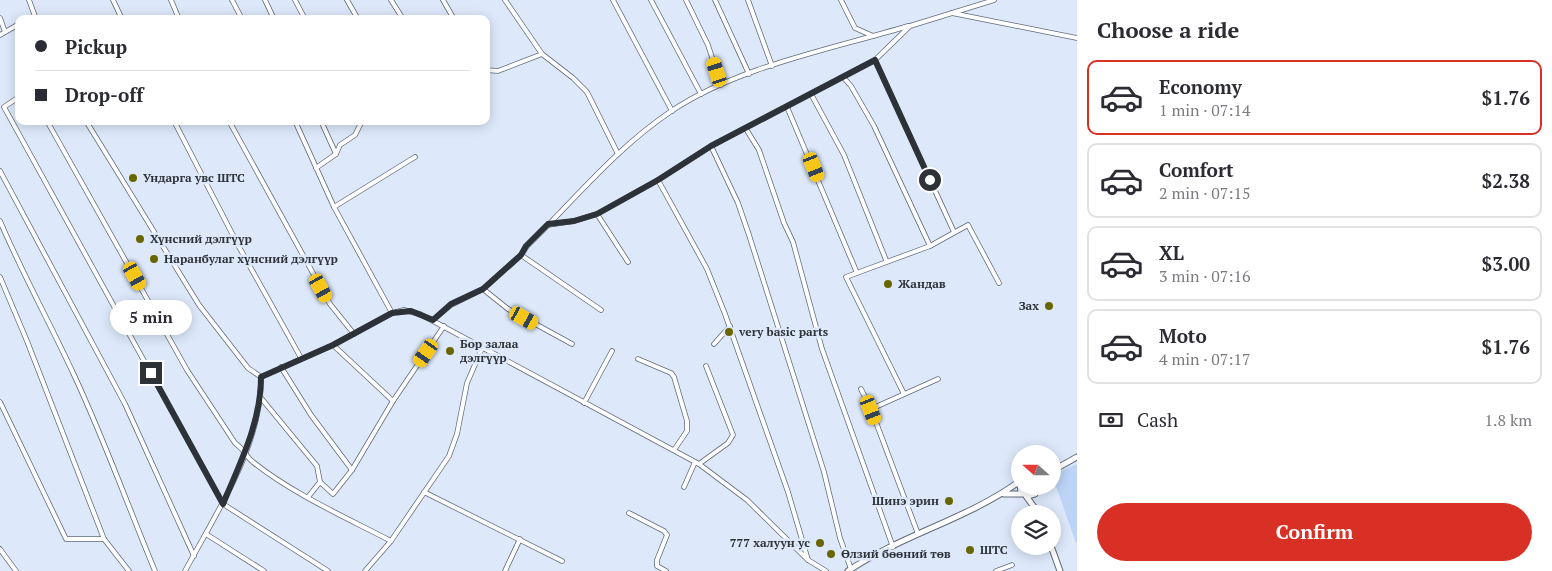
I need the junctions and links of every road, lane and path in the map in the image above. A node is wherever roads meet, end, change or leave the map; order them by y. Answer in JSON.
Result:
{"nodes":[{"id":1,"x":29,"y":0,"type":"edge"},
{"id":2,"x":113,"y":0,"type":"edge"},
{"id":3,"x":171,"y":0,"type":"edge"},
{"id":4,"x":232,"y":0,"type":"edge"},
{"id":5,"x":265,"y":0,"type":"edge"},
{"id":6,"x":295,"y":0,"type":"edge"},
{"id":7,"x":347,"y":0,"type":"edge"},
{"id":8,"x":392,"y":0,"type":"edge"},
{"id":9,"x":443,"y":0,"type":"edge"},
{"id":10,"x":505,"y":0,"type":"edge"},
{"id":11,"x":613,"y":0,"type":"edge"},
{"id":12,"x":651,"y":0,"type":"edge"},
{"id":13,"x":686,"y":0,"type":"edge"},
{"id":14,"x":715,"y":0,"type":"edge"},
{"id":15,"x":748,"y":0,"type":"edge"},
{"id":16,"x":841,"y":0,"type":"edge"},
{"id":17,"x":994,"y":0,"type":"edge"},
{"id":18,"x":951,"y":13,"type":"junction"},
{"id":19,"x":35,"y":15,"type":"edge"},
{"id":20,"x":120,"y":15,"type":"edge"},
{"id":21,"x":177,"y":15,"type":"edge"},
{"id":22,"x":240,"y":15,"type":"edge"},
{"id":23,"x":272,"y":15,"type":"edge"},
{"id":24,"x":303,"y":15,"type":"edge"},
{"id":25,"x":356,"y":15,"type":"edge"},
{"id":26,"x":401,"y":15,"type":"edge"},
{"id":27,"x":452,"y":15,"type":"edge"},
{"id":28,"x":0,"y":18,"type":"edge"},
{"id":29,"x":15,"y":26,"type":"edge"},
{"id":30,"x":910,"y":26,"type":"junction"},
{"id":31,"x":5,"y":32,"type":"junction"},
{"id":32,"x":0,"y":35,"type":"edge"},
{"id":33,"x":874,"y":36,"type":"junction"},
{"id":34,"x":1077,"y":38,"type":"edge"},
{"id":35,"x":542,"y":54,"type":"junction"},
{"id":36,"x":875,"y":60,"type":"junction"},
{"id":37,"x":772,"y":66,"type":"junction"},
{"id":38,"x":490,"y":70,"type":"edge"},
{"id":39,"x":749,"y":74,"type":"junction"},
{"id":40,"x":843,"y":77,"type":"junction"},
{"id":41,"x":722,"y":85,"type":"junction"},
{"id":42,"x":701,"y":94,"type":"junction"},
{"id":43,"x":811,"y":94,"type":"junction"},
{"id":44,"x":15,"y":99,"type":"edge"},
{"id":45,"x":787,"y":107,"type":"junction"},
{"id":46,"x":672,"y":111,"type":"junction"},
{"id":47,"x":49,"y":125,"type":"edge"},
{"id":48,"x":88,"y":125,"type":"edge"},
{"id":49,"x":176,"y":125,"type":"edge"},
{"id":50,"x":231,"y":125,"type":"edge"},
{"id":51,"x":296,"y":125,"type":"edge"},
{"id":52,"x":323,"y":125,"type":"edge"},
{"id":53,"x":358,"y":127,"type":"edge"},
{"id":54,"x":746,"y":129,"type":"junction"},
{"id":55,"x":711,"y":146,"type":"junction"},
{"id":56,"x":336,"y":154,"type":"junction"},
{"id":57,"x":618,"y":154,"type":"junction"},
{"id":58,"x":415,"y":157,"type":"dead end"},
{"id":59,"x":316,"y":168,"type":"junction"},
{"id":60,"x":0,"y":171,"type":"edge"},
{"id":61,"x":658,"y":180,"type":"junction"},
{"id":62,"x":334,"y":207,"type":"junction"},
{"id":63,"x":597,"y":214,"type":"junction"},
{"id":64,"x":0,"y":221,"type":"edge"},
{"id":65,"x":548,"y":224,"type":"junction"},
{"id":66,"x":954,"y":232,"type":"junction"},
{"id":67,"x":930,"y":246,"type":"junction"},
{"id":68,"x":521,"y":255,"type":"junction"},
{"id":69,"x":886,"y":260,"type":"junction"},
{"id":70,"x":628,"y":262,"type":"dead end"},
{"id":71,"x":857,"y":273,"type":"junction"},
{"id":72,"x":0,"y":277,"type":"edge"},
{"id":73,"x":999,"y":284,"type":"dead end"},
{"id":74,"x":483,"y":289,"type":"junction"},
{"id":75,"x":602,"y":310,"type":"dead end"},
{"id":76,"x":392,"y":313,"type":"junction"},
{"id":77,"x":433,"y":320,"type":"junction"},
{"id":78,"x":444,"y":326,"type":"junction"},
{"id":79,"x":730,"y":326,"type":"junction"},
{"id":80,"x":354,"y":334,"type":"junction"},
{"id":81,"x":572,"y":344,"type":"dead end"},
{"id":82,"x":714,"y":344,"type":"dead end"},
{"id":83,"x":333,"y":345,"type":"junction"},
{"id":84,"x":483,"y":346,"type":"junction"},
{"id":85,"x":612,"y":351,"type":"dead end"},
{"id":86,"x":301,"y":358,"type":"junction"},
{"id":87,"x":638,"y":359,"type":"dead end"},
{"id":88,"x":706,"y":366,"type":"dead end"},
{"id":89,"x":281,"y":368,"type":"junction"},
{"id":90,"x":261,"y":377,"type":"junction"},
{"id":91,"x":938,"y":379,"type":"dead end"},
{"id":92,"x":861,"y":389,"type":"dead end"},
{"id":93,"x":904,"y":394,"type":"junction"},
{"id":94,"x":261,"y":398,"type":"junction"},
{"id":95,"x":393,"y":401,"type":"junction"},
{"id":96,"x":0,"y":402,"type":"edge"},
{"id":97,"x":584,"y":403,"type":"junction"},
{"id":98,"x":871,"y":410,"type":"junction"},
{"id":99,"x":245,"y":450,"type":"junction"},
{"id":100,"x":674,"y":450,"type":"junction"},
{"id":101,"x":1077,"y":458,"type":"edge"},
{"id":102,"x":697,"y":463,"type":"junction"},
{"id":103,"x":1061,"y":466,"type":"edge"},
{"id":104,"x":352,"y":470,"type":"junction"},
{"id":105,"x":320,"y":482,"type":"junction"},
{"id":106,"x":684,"y":487,"type":"dead end"},
{"id":107,"x":1011,"y":488,"type":"edge"},
{"id":108,"x":424,"y":492,"type":"junction"},
{"id":109,"x":1003,"y":494,"type":"junction"},
{"id":110,"x":1011,"y":494,"type":"edge"},
{"id":111,"x":1024,"y":495,"type":"joint"},
{"id":112,"x":1033,"y":495,"type":"edge"},
{"id":113,"x":308,"y":497,"type":"junction"},
{"id":114,"x":223,"y":504,"type":"junction"},
{"id":115,"x":1032,"y":505,"type":"edge"},
{"id":116,"x":629,"y":513,"type":"dead end"},
{"id":117,"x":206,"y":534,"type":"junction"},
{"id":118,"x":918,"y":534,"type":"junction"},
{"id":119,"x":104,"y":539,"type":"junction"},
{"id":120,"x":520,"y":540,"type":"junction"},
{"id":121,"x":391,"y":541,"type":"junction"},
{"id":122,"x":893,"y":547,"type":"junction"},
{"id":123,"x":0,"y":548,"type":"edge"},
{"id":124,"x":1055,"y":555,"type":"edge"},
{"id":125,"x":194,"y":556,"type":"junction"},
{"id":126,"x":808,"y":560,"type":"junction"},
{"id":127,"x":562,"y":562,"type":"dead end"},
{"id":128,"x":815,"y":566,"type":"junction"},
{"id":129,"x":1012,"y":566,"type":"dead end"},
{"id":130,"x":848,"y":570,"type":"edge"},
{"id":131,"x":16,"y":571,"type":"edge"},
{"id":132,"x":128,"y":571,"type":"edge"},
{"id":133,"x":155,"y":571,"type":"edge"},
{"id":134,"x":185,"y":571,"type":"edge"},
{"id":135,"x":264,"y":571,"type":"edge"},
{"id":136,"x":328,"y":571,"type":"edge"},
{"id":137,"x":365,"y":571,"type":"edge"},
{"id":138,"x":505,"y":571,"type":"edge"},
{"id":139,"x":666,"y":571,"type":"edge"},
{"id":140,"x":818,"y":571,"type":"edge"},
{"id":141,"x":826,"y":571,"type":"edge"},
{"id":142,"x":996,"y":571,"type":"edge"},
{"id":143,"x":1060,"y":571,"type":"edge"}],
"edges":[{"from":1,"to":19,"type":"street"},
{"from":2,"to":20,"type":"street"},
{"from":3,"to":21,"type":"street"},
{"from":4,"to":22,"type":"street"},
{"from":5,"to":23,"type":"street"},
{"from":6,"to":24,"type":"street"},
{"from":7,"to":25,"type":"street"},
{"from":8,"to":26,"type":"street"},
{"from":9,"to":27,"type":"street"},
{"from":10,"to":35,"type":"street"},
{"from":11,"to":46,"type":"street"},
{"from":12,"to":42,"type":"street"},
{"from":13,"to":41,"type":"street"},
{"from":14,"to":39,"type":"street"},
{"from":15,"to":37,"type":"street"},
{"from":16,"to":33,"type":"street"},
{"from":17,"to":18,"type":"street"},
{"from":18,"to":30,"type":"street"},
{"from":18,"to":34,"type":"street"},
{"from":28,"to":31,"type":"street"},
{"from":29,"to":31,"type":"street"},
{"from":30,"to":33,"type":"street"},
{"from":30,"to":36,"type":"street"},
{"from":31,"to":32,"type":"street"},
{"from":33,"to":37,"type":"street"},
{"from":35,"to":38,"type":"street"},
{"from":35,"to":57,"type":"street"},
{"from":36,"to":40,"type":"street"},
{"from":36,"to":66,"type":"street"},
{"from":37,"to":39,"type":"street"},
{"from":39,"to":41,"type":"street"},
{"from":40,"to":43,"type":"street"},
{"from":40,"to":67,"type":"street"},
{"from":41,"to":42,"type":"street"},
{"from":42,"to":46,"type":"street"},
{"from":43,"to":45,"type":"street"},
{"from":43,"to":69,"type":"street"},
{"from":44,"to":114,"type":"street"},
{"from":45,"to":54,"type":"street"},
{"from":45,"to":71,"type":"street"},
{"from":46,"to":57,"type":"street"},
{"from":47,"to":99,"type":"street"},
{"from":48,"to":90,"type":"street"},
{"from":49,"to":86,"type":"street"},
{"from":50,"to":80,"type":"street"},
{"from":51,"to":59,"type":"street"},
{"from":52,"to":56,"type":"street"},
{"from":53,"to":56,"type":"street"},
{"from":54,"to":55,"type":"street"},
{"from":54,"to":122,"type":"street"},
{"from":55,"to":61,"type":"street"},
{"from":55,"to":130,"type":"street"},
{"from":56,"to":59,"type":"street"},
{"from":57,"to":65,"type":"street"},
{"from":58,"to":62,"type":"street"},
{"from":59,"to":62,"type":"street"},
{"from":60,"to":125,"type":"street"},
{"from":61,"to":63,"type":"street"},
{"from":61,"to":79,"type":"street"},
{"from":62,"to":76,"type":"street"},
{"from":63,"to":65,"type":"street"},
{"from":63,"to":70,"type":"street"},
{"from":64,"to":133,"type":"street"},
{"from":65,"to":68,"type":"street"},
{"from":66,"to":67,"type":"street"},
{"from":66,"to":73,"type":"street"},
{"from":67,"to":69,"type":"street"},
{"from":68,"to":74,"type":"street"},
{"from":68,"to":75,"type":"street"},
{"from":69,"to":71,"type":"street"},
{"from":71,"to":93,"type":"street"},
{"from":72,"to":119,"type":"street"},
{"from":74,"to":77,"type":"street"},
{"from":74,"to":81,"type":"street"},
{"from":76,"to":77,"type":"street"},
{"from":76,"to":80,"type":"street"},
{"from":77,"to":78,"type":"street"},
{"from":78,"to":84,"type":"street"},
{"from":78,"to":95,"type":"street"},
{"from":79,"to":82,"type":"street"},
{"from":79,"to":126,"type":"street"},
{"from":80,"to":83,"type":"street"},
{"from":83,"to":86,"type":"street"},
{"from":83,"to":95,"type":"street"},
{"from":84,"to":97,"type":"street"},
{"from":84,"to":108,"type":"street"},
{"from":85,"to":97,"type":"street"},
{"from":86,"to":89,"type":"street"},
{"from":87,"to":100,"type":"street"},
{"from":88,"to":102,"type":"street"},
{"from":89,"to":90,"type":"street"},
{"from":89,"to":104,"type":"street"},
{"from":90,"to":94,"type":"street"},
{"from":91,"to":93,"type":"street"},
{"from":92,"to":98,"type":"street"},
{"from":93,"to":98,"type":"street"},
{"from":94,"to":99,"type":"street"},
{"from":94,"to":105,"type":"street"},
{"from":95,"to":104,"type":"street"},
{"from":96,"to":119,"type":"street"},
{"from":97,"to":100,"type":"street"},
{"from":98,"to":118,"type":"street"},
{"from":99,"to":113,"type":"street"},
{"from":99,"to":114,"type":"street"},
{"from":100,"to":102,"type":"street"},
{"from":101,"to":103,"type":"street"},
{"from":102,"to":106,"type":"street"},
{"from":102,"to":126,"type":"street"},
{"from":104,"to":105,"type":"street"},
{"from":105,"to":113,"type":"street"},
{"from":107,"to":109,"type":"street"},
{"from":108,"to":120,"type":"street"},
{"from":108,"to":121,"type":"street"},
{"from":109,"to":110,"type":"street"},
{"from":109,"to":118,"type":"street"},
{"from":111,"to":112,"type":"street"},
{"from":111,"to":115,"type":"street"},
{"from":113,"to":121,"type":"street"},
{"from":114,"to":117,"type":"street"},
{"from":114,"to":136,"type":"street"},
{"from":116,"to":139,"type":"street"},
{"from":117,"to":125,"type":"street"},
{"from":117,"to":135,"type":"street"},
{"from":118,"to":122,"type":"street"},
{"from":119,"to":132,"type":"street"},
{"from":120,"to":127,"type":"street"},
{"from":120,"to":138,"type":"street"},
{"from":121,"to":137,"type":"street"},
{"from":122,"to":130,"type":"street"},
{"from":123,"to":131,"type":"street"},
{"from":124,"to":143,"type":"street"},
{"from":125,"to":134,"type":"street"},
{"from":126,"to":128,"type":"street"},
{"from":128,"to":140,"type":"street"},
{"from":128,"to":141,"type":"street"},
{"from":129,"to":142,"type":"street"}]}
